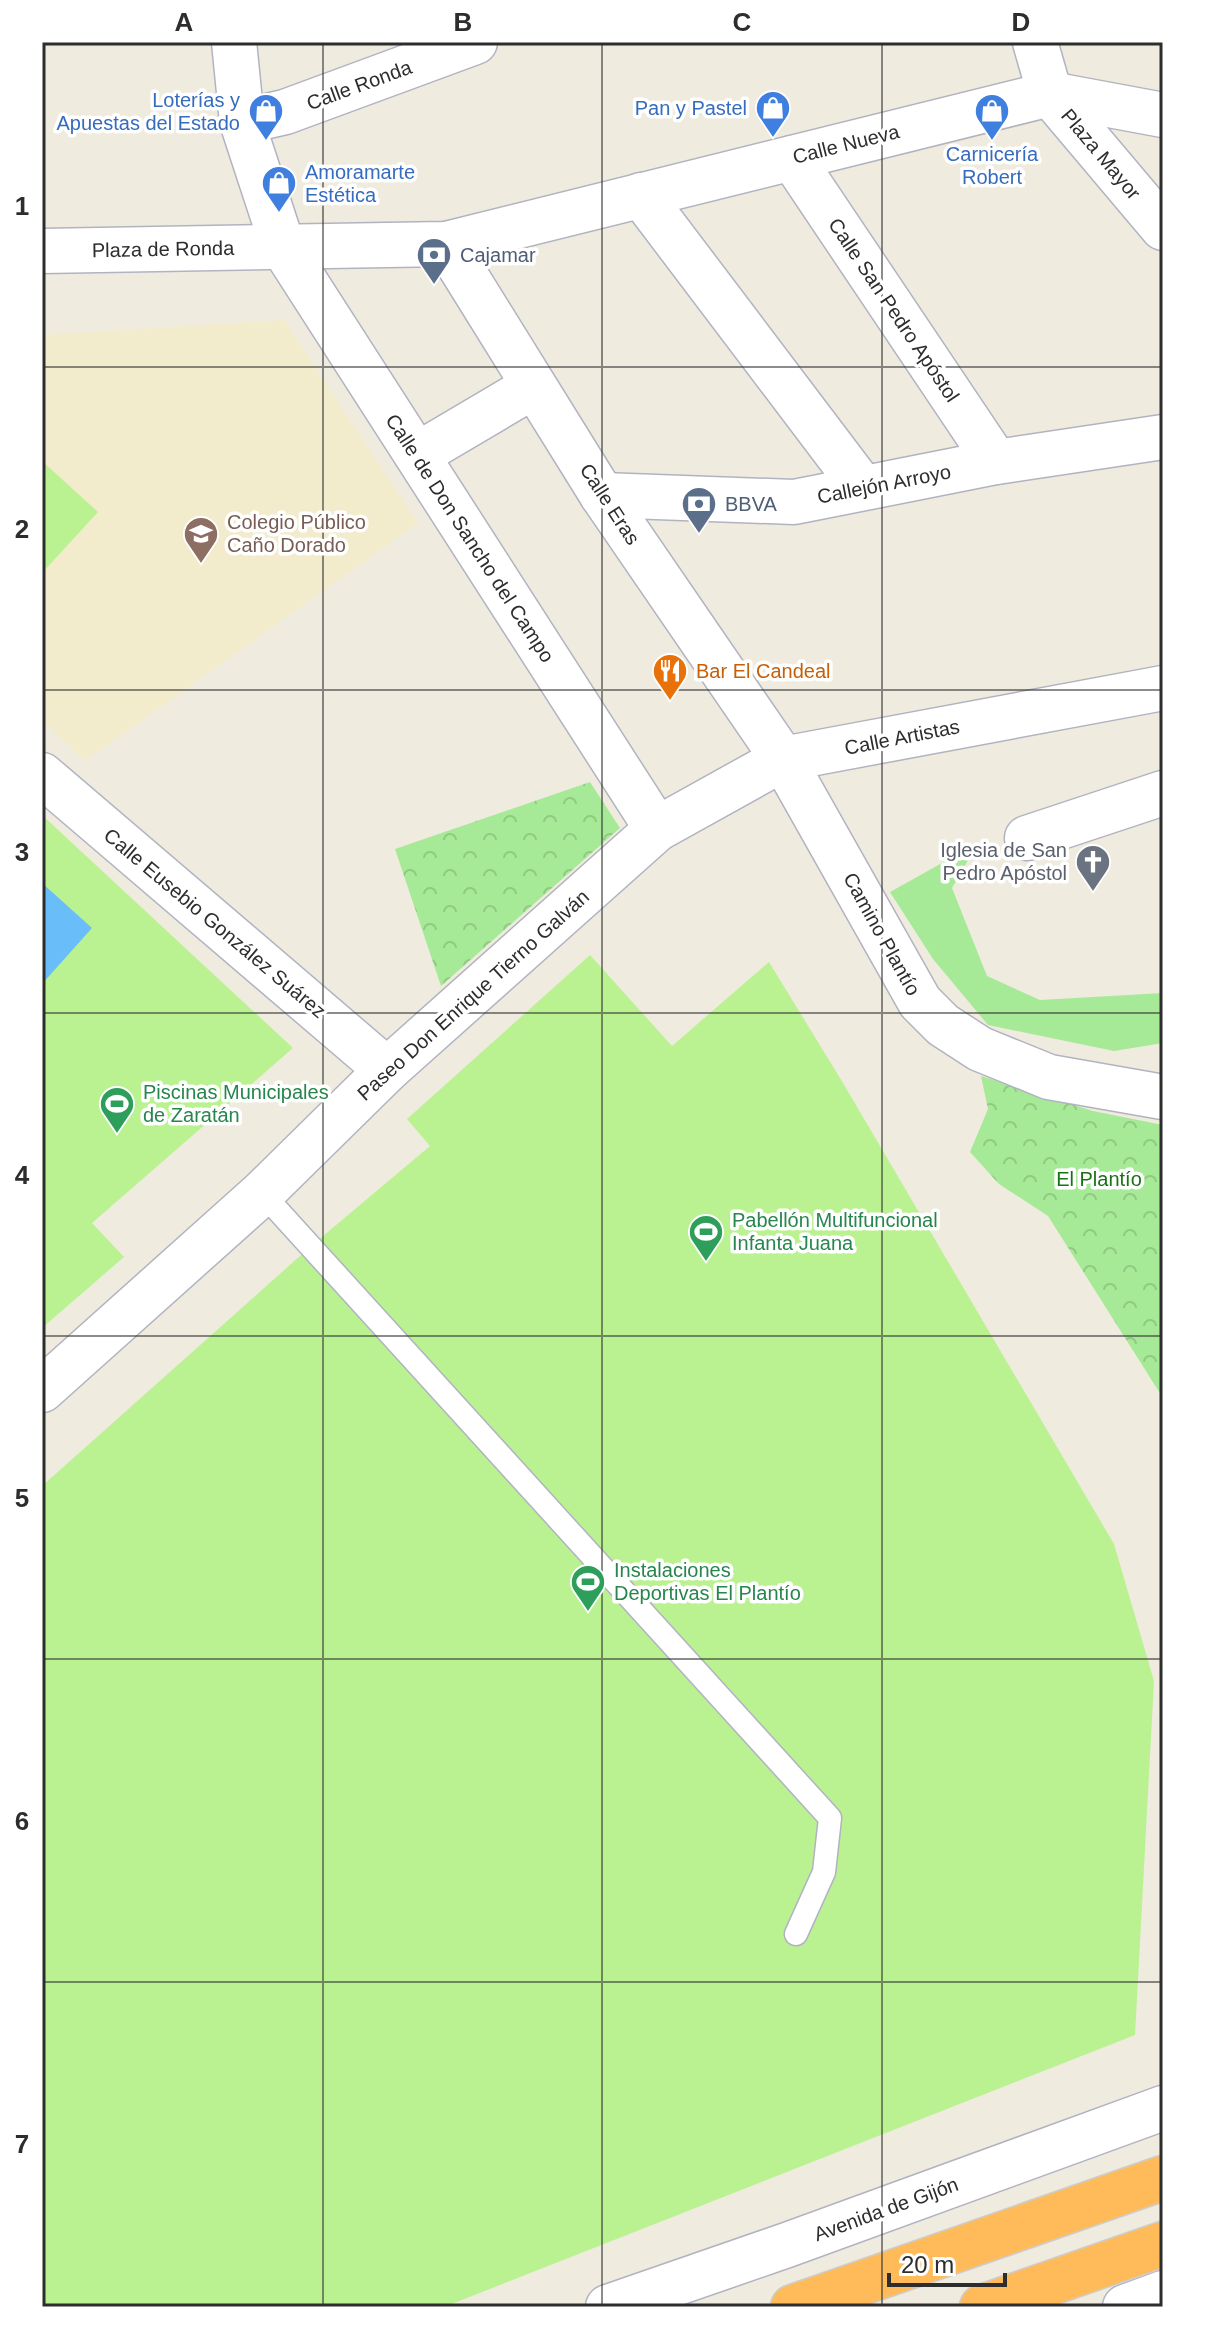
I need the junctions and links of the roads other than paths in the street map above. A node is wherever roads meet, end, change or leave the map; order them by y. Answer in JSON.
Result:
{"nodes":[{"id":1,"x":234,"y":42,"type":"edge"},
{"id":2,"x":475,"y":42,"type":"edge"},
{"id":3,"x":1035,"y":42,"type":"edge"},
{"id":4,"x":1050,"y":94,"type":"junction"},
{"id":5,"x":1163,"y":115,"type":"edge"},
{"id":6,"x":242,"y":122,"type":"junction"},
{"id":7,"x":792,"y":158,"type":"junction"},
{"id":8,"x":641,"y":195,"type":"junction"},
{"id":9,"x":1163,"y":228,"type":"edge"},
{"id":10,"x":446,"y":244,"type":"junction"},
{"id":11,"x":283,"y":247,"type":"junction"},
{"id":12,"x":42,"y":251,"type":"edge"},
{"id":13,"x":534,"y":386,"type":"junction"},
{"id":14,"x":1163,"y":437,"type":"edge"},
{"id":15,"x":417,"y":455,"type":"junction"},
{"id":16,"x":996,"y":462,"type":"junction"},
{"id":17,"x":862,"y":487,"type":"junction"},
{"id":18,"x":602,"y":495,"type":"junction"},
{"id":19,"x":1163,"y":688,"type":"edge"},
{"id":20,"x":783,"y":759,"type":"junction"},
{"id":21,"x":42,"y":775,"type":"edge"},
{"id":22,"x":1163,"y":793,"type":"edge"},
{"id":23,"x":657,"y":829,"type":"junction"},
{"id":24,"x":1027,"y":838,"type":"dead end"},
{"id":25,"x":387,"y":1070,"type":"junction"},
{"id":26,"x":1163,"y":1097,"type":"edge"},
{"id":27,"x":262,"y":1193,"type":"junction"},
{"id":28,"x":42,"y":1390,"type":"edge"},
{"id":29,"x":796,"y":1934,"type":"dead end"},
{"id":30,"x":1163,"y":2108,"type":"edge"},
{"id":31,"x":1163,"y":2178,"type":"edge"},
{"id":32,"x":1163,"y":2244,"type":"edge"},
{"id":33,"x":1163,"y":2293,"type":"edge"},
{"id":34,"x":608,"y":2307,"type":"edge"},
{"id":35,"x":793,"y":2307,"type":"edge"},
{"id":36,"x":982,"y":2307,"type":"edge"},
{"id":37,"x":1125,"y":2307,"type":"edge"}],
"edges":[{"from":1,"to":6,"type":"street","name":"Calle de Don Sancho del Campo"},
{"from":2,"to":6,"type":"street","name":"Calle Ronda"},
{"from":3,"to":4,"type":"street"},
{"from":4,"to":5,"type":"street","name":"Plaza Mayor"},
{"from":4,"to":7,"type":"street","name":"Calle Nueva"},
{"from":4,"to":9,"type":"street","name":"Plaza Mayor"},
{"from":6,"to":11,"type":"street","name":"Calle de Don Sancho del Campo"},
{"from":7,"to":8,"type":"street","name":"Calle Nueva"},
{"from":7,"to":16,"type":"street","name":"Calle San Pedro Apóstol"},
{"from":8,"to":10,"type":"street","name":"Calle Nueva"},
{"from":8,"to":17,"type":"street"},
{"from":10,"to":11,"type":"street","name":"Calle Nueva"},
{"from":10,"to":13,"type":"street","name":"Calle Eras"},
{"from":11,"to":12,"type":"street","name":"Plaza de Ronda"},
{"from":11,"to":15,"type":"street","name":"Calle de Don Sancho del Campo"},
{"from":13,"to":15,"type":"street"},
{"from":13,"to":18,"type":"street","name":"Calle Eras"},
{"from":14,"to":16,"type":"street","name":"Callejón Arroyo"},
{"from":15,"to":23,"type":"street","name":"Calle de Don Sancho del Campo"},
{"from":16,"to":17,"type":"street","name":"Callejón Arroyo"},
{"from":17,"to":18,"type":"street","name":"Callejón Arroyo"},
{"from":18,"to":20,"type":"street","name":"Calle Eras"},
{"from":19,"to":20,"type":"street","name":"Calle Artistas"},
{"from":20,"to":23,"type":"street","name":"Calle Artistas"},
{"from":20,"to":26,"type":"street","name":"Camino Plantío"},
{"from":21,"to":25,"type":"street","name":"Calle Eusebio González Suárez"},
{"from":22,"to":24,"type":"street"},
{"from":23,"to":25,"type":"street","name":"Paseo Don Enrique Tierno Galván"},
{"from":25,"to":27,"type":"street","name":"Paseo Don Enrique Tierno Galván"},
{"from":27,"to":28,"type":"street","name":"Paseo Don Enrique Tierno Galván"},
{"from":27,"to":29,"type":"lane"},
{"from":30,"to":34,"type":"street","name":"Avenida de Gijón"},
{"from":31,"to":35,"type":"highway"},
{"from":32,"to":36,"type":"highway"},
{"from":33,"to":37,"type":"street"}]}
